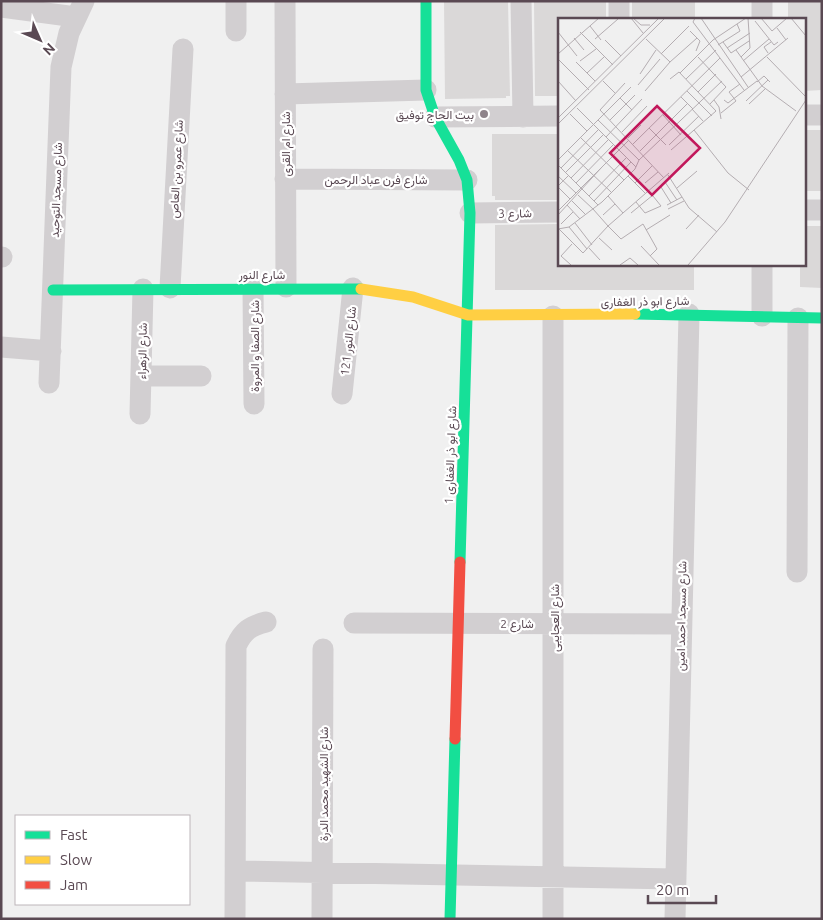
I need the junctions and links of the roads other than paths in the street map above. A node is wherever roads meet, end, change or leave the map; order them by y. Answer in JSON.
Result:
{"nodes":[{"id":1,"x":236,"y":1,"type":"edge"},
{"id":2,"x":285,"y":1,"type":"edge"},
{"id":3,"x":426,"y":1,"type":"edge"},
{"id":4,"x":521,"y":1,"type":"edge"},
{"id":5,"x":619,"y":1,"type":"edge"},
{"id":6,"x":762,"y":1,"type":"edge"},
{"id":7,"x":2,"y":5,"type":"edge"},
{"id":8,"x":80,"y":9,"type":"edge"},
{"id":9,"x":619,"y":18,"type":"edge"},
{"id":10,"x":762,"y":18,"type":"edge"},
{"id":11,"x":236,"y":31,"type":"dead end"},
{"id":12,"x":183,"y":49,"type":"dead end"},
{"id":13,"x":426,"y":90,"type":"junction"},
{"id":14,"x":285,"y":94,"type":"junction"},
{"id":15,"x":806,"y":115,"type":"edge"},
{"id":16,"x":822,"y":115,"type":"edge"},
{"id":17,"x":558,"y":116,"type":"edge"},
{"id":18,"x":434,"y":117,"type":"junction"},
{"id":19,"x":523,"y":117,"type":"junction"},
{"id":20,"x":285,"y":179,"type":"junction"},
{"id":21,"x":467,"y":180,"type":"junction"},
{"id":22,"x":806,"y":210,"type":"edge"},
{"id":23,"x":822,"y":210,"type":"edge"},
{"id":24,"x":558,"y":212,"type":"edge"},
{"id":25,"x":470,"y":213,"type":"junction"},
{"id":26,"x":762,"y":265,"type":"edge"},
{"id":27,"x":286,"y":287,"type":"junction"},
{"id":28,"x":170,"y":288,"type":"junction"},
{"id":29,"x":254,"y":288,"type":"junction"},
{"id":30,"x":353,"y":288,"type":"junction"},
{"id":31,"x":143,"y":289,"type":"junction"},
{"id":32,"x":53,"y":290,"type":"junction"},
{"id":33,"x":689,"y":314,"type":"junction"},
{"id":34,"x":468,"y":315,"type":"junction"},
{"id":35,"x":554,"y":316,"type":"junction"},
{"id":36,"x":762,"y":316,"type":"junction"},
{"id":37,"x":798,"y":318,"type":"junction"},
{"id":38,"x":822,"y":318,"type":"edge"},
{"id":39,"x":1,"y":347,"type":"edge"},
{"id":40,"x":50,"y":351,"type":"junction"},
{"id":41,"x":141,"y":376,"type":"junction"},
{"id":42,"x":201,"y":376,"type":"dead end"},
{"id":43,"x":49,"y":383,"type":"dead end"},
{"id":44,"x":342,"y":394,"type":"dead end"},
{"id":45,"x":254,"y":404,"type":"dead end"},
{"id":46,"x":140,"y":414,"type":"dead end"},
{"id":47,"x":797,"y":572,"type":"dead end"},
{"id":48,"x":266,"y":622,"type":"dead end"},
{"id":49,"x":354,"y":623,"type":"dead end"},
{"id":50,"x":458,"y":623,"type":"junction"},
{"id":51,"x":554,"y":623,"type":"junction"},
{"id":52,"x":680,"y":624,"type":"junction"},
{"id":53,"x":323,"y":649,"type":"dead end"},
{"id":54,"x":236,"y":871,"type":"junction"},
{"id":55,"x":322,"y":873,"type":"junction"},
{"id":56,"x":450,"y":875,"type":"junction"},
{"id":57,"x":554,"y":877,"type":"junction"},
{"id":58,"x":675,"y":879,"type":"junction"},
{"id":59,"x":235,"y":919,"type":"edge"},
{"id":60,"x":322,"y":919,"type":"edge"},
{"id":61,"x":450,"y":919,"type":"edge"},
{"id":62,"x":553,"y":919,"type":"edge"},
{"id":63,"x":675,"y":919,"type":"edge"}],
"edges":[{"from":1,"to":11,"type":"street"},
{"from":2,"to":14,"type":"street","name":"شارع ام القرى"},
{"from":3,"to":13,"type":"street","name":"شارع ابو ذر الغفارى 1"},
{"from":4,"to":19,"type":"street"},
{"from":5,"to":9,"type":"street"},
{"from":6,"to":10,"type":"street"},
{"from":7,"to":8,"type":"street"},
{"from":8,"to":32,"type":"street","name":"شارع مسجد التوحيد"},
{"from":12,"to":28,"type":"street","name":"شارع عمرو بن العاص"},
{"from":13,"to":14,"type":"street"},
{"from":13,"to":18,"type":"street","name":"شارع ابو ذر الغفارى 1"},
{"from":14,"to":20,"type":"street","name":"شارع ام القرى"},
{"from":15,"to":16,"type":"street"},
{"from":17,"to":19,"type":"street"},
{"from":18,"to":19,"type":"street"},
{"from":18,"to":21,"type":"street","name":"شارع ابو ذر الغفارى 1"},
{"from":20,"to":21,"type":"street","name":"شارع فرن عباد الرحمن"},
{"from":20,"to":27,"type":"street","name":"شارع ام القرى"},
{"from":21,"to":25,"type":"street","name":"شارع ابو ذر الغفارى 1"},
{"from":22,"to":23,"type":"street"},
{"from":24,"to":25,"type":"street","name":"شارع 3"},
{"from":25,"to":34,"type":"street","name":"شارع ابو ذر الغفارى 1"},
{"from":26,"to":36,"type":"street"},
{"from":27,"to":29,"type":"street","name":"شارع النور"},
{"from":27,"to":30,"type":"street","name":"شارع النور"},
{"from":28,"to":29,"type":"street","name":"شارع النور"},
{"from":28,"to":31,"type":"street","name":"شارع النور"},
{"from":29,"to":45,"type":"street","name":"شارع الصفا و المروة"},
{"from":30,"to":34,"type":"street","name":"شارع النور"},
{"from":30,"to":44,"type":"street","name":"شارع النور 121"},
{"from":31,"to":32,"type":"street","name":"شارع النور"},
{"from":31,"to":41,"type":"street","name":"شارع الزهراء"},
{"from":32,"to":40,"type":"street","name":"شارع مسجد التوحيد"},
{"from":33,"to":35,"type":"street","name":"شارع ابو ذر الغفارى"},
{"from":33,"to":36,"type":"street","name":"شارع ابو ذر الغفارى"},
{"from":33,"to":52,"type":"street","name":"شارع مسجد احمد امين"},
{"from":34,"to":35,"type":"street","name":"شارع ابو ذر الغفارى"},
{"from":34,"to":50,"type":"street","name":"شارع ابو ذر الغفارى 1"},
{"from":35,"to":51,"type":"street","name":"شارع العجايبى"},
{"from":36,"to":37,"type":"street","name":"شارع ابو ذر الغفارى"},
{"from":37,"to":38,"type":"street","name":"شارع ابو ذر الغفارى"},
{"from":37,"to":47,"type":"street"},
{"from":39,"to":40,"type":"street"},
{"from":40,"to":43,"type":"street","name":"شارع مسجد التوحيد"},
{"from":41,"to":42,"type":"street"},
{"from":41,"to":46,"type":"street","name":"شارع الزهراء"},
{"from":48,"to":54,"type":"street"},
{"from":49,"to":50,"type":"street","name":"شارع 2"},
{"from":50,"to":51,"type":"street","name":"شارع 2"},
{"from":50,"to":56,"type":"street","name":"شارع ابو ذر الغفارى 1"},
{"from":51,"to":52,"type":"street","name":"شارع 2"},
{"from":51,"to":57,"type":"street","name":"شارع العجايبى"},
{"from":52,"to":58,"type":"street","name":"شارع مسجد احمد امين"},
{"from":53,"to":55,"type":"street","name":"شارع الشهيد محمد الدرة"},
{"from":54,"to":55,"type":"street"},
{"from":54,"to":59,"type":"street"},
{"from":55,"to":56,"type":"street"},
{"from":55,"to":60,"type":"street","name":"شارع الشهيد محمد الدرة"},
{"from":56,"to":57,"type":"street"},
{"from":56,"to":61,"type":"street","name":"شارع ابو ذر الغفارى 1"},
{"from":57,"to":58,"type":"street"},
{"from":57,"to":62,"type":"street","name":"شارع العجايبى"},
{"from":58,"to":63,"type":"street","name":"شارع مسجد احمد امين"}]}
